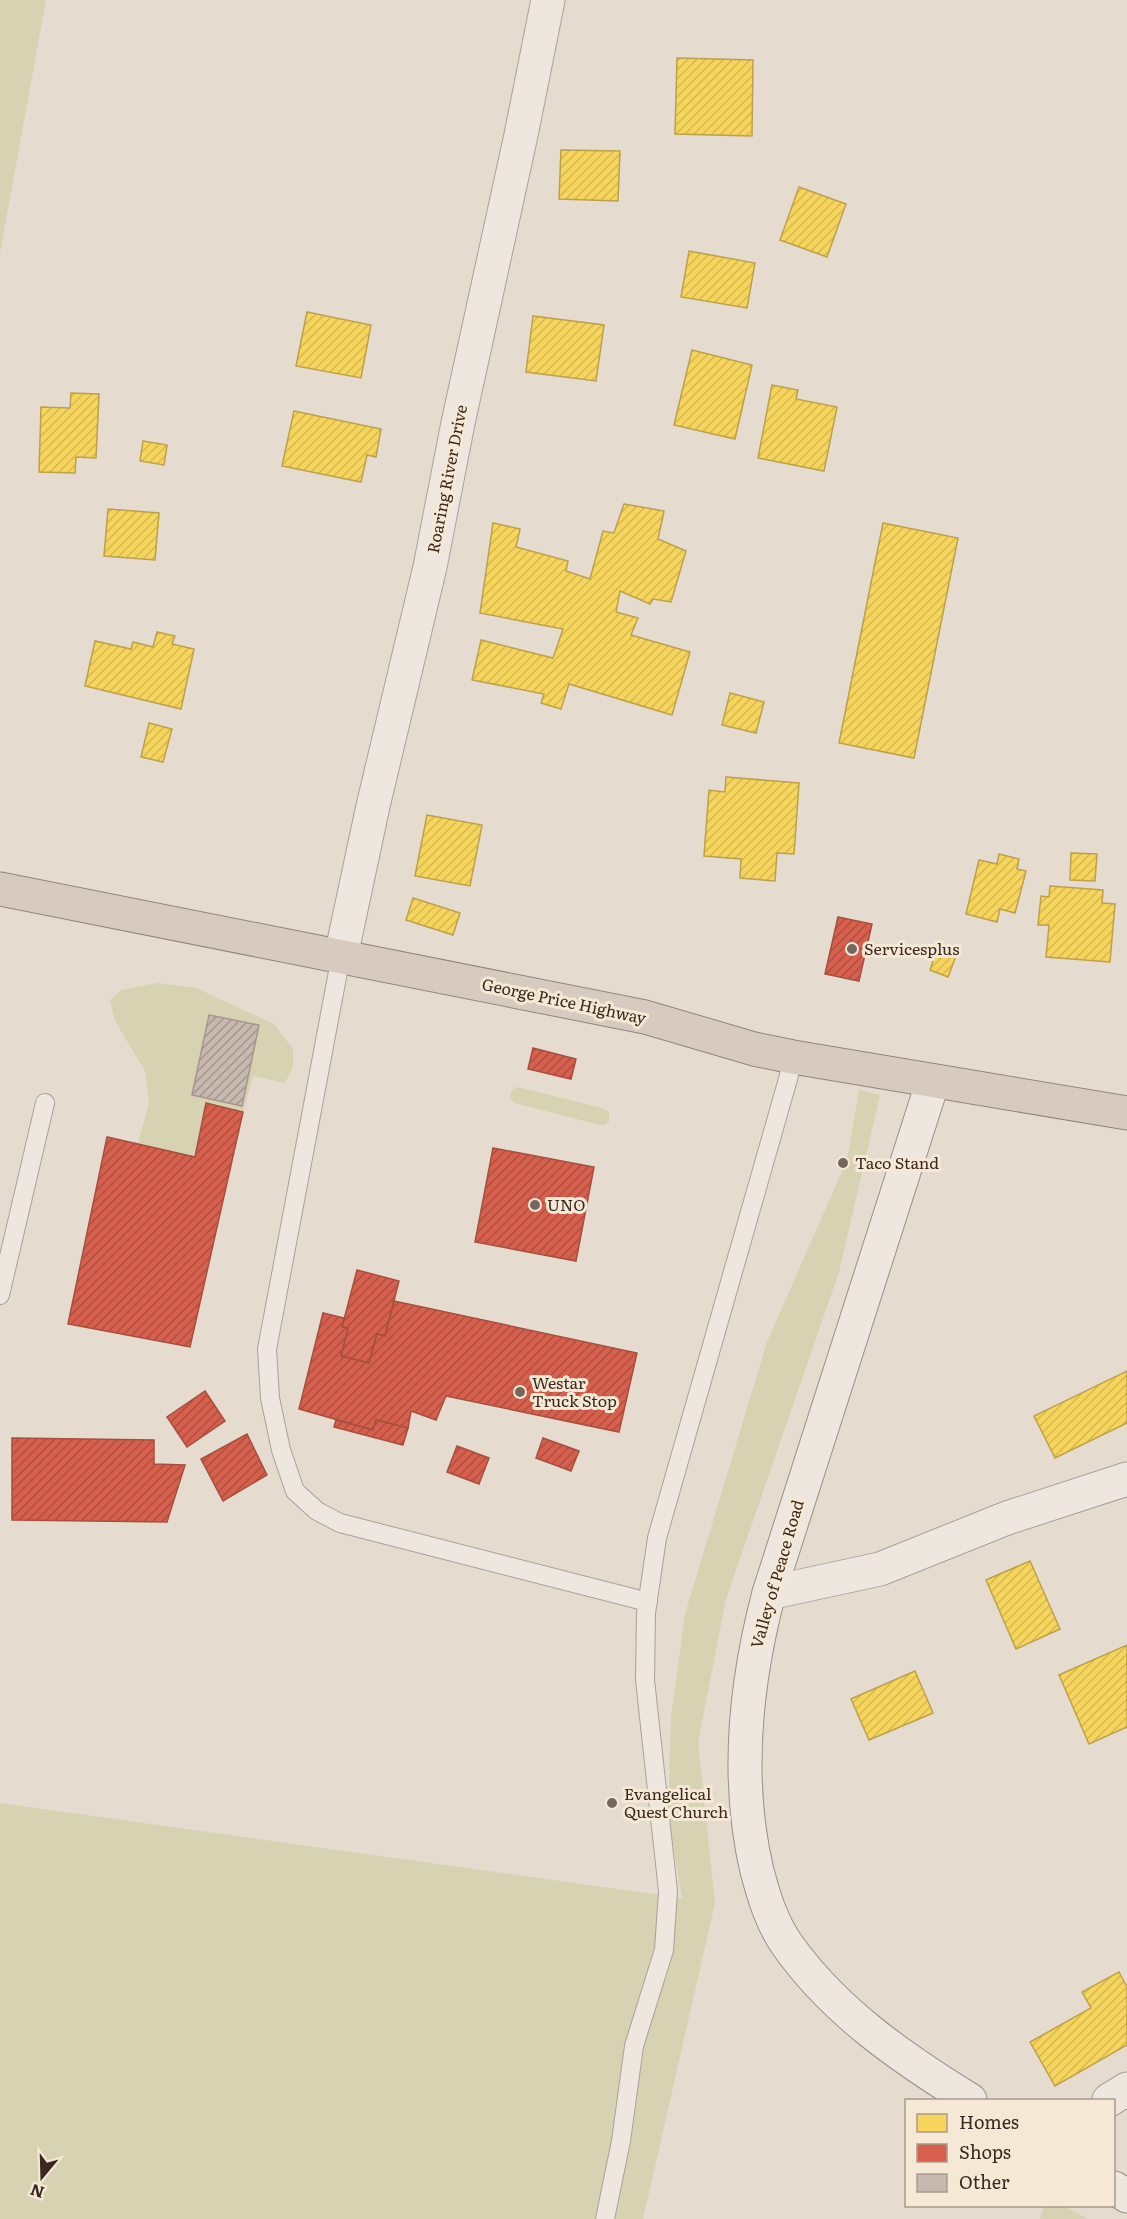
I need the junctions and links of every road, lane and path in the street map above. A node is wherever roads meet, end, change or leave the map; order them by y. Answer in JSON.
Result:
{"nodes":[{"id":1,"x":548,"y":0,"type":"edge"},
{"id":2,"x":0,"y":889,"type":"edge"},
{"id":3,"x":341,"y":956,"type":"junction"},
{"id":4,"x":793,"y":1057,"type":"junction"},
{"id":5,"x":933,"y":1081,"type":"junction"},
{"id":6,"x":45,"y":1103,"type":"dead end"},
{"id":7,"x":1127,"y":1113,"type":"edge"},
{"id":8,"x":0,"y":1295,"type":"edge"},
{"id":9,"x":1127,"y":1479,"type":"edge"},
{"id":10,"x":769,"y":1593,"type":"junction"},
{"id":11,"x":648,"y":1602,"type":"junction"},
{"id":12,"x":1127,"y":2090,"type":"edge"},
{"id":13,"x":968,"y":2099,"type":"edge"},
{"id":14,"x":1111,"y":2099,"type":"edge"},
{"id":15,"x":605,"y":2219,"type":"edge"}],
"edges":[{"from":1,"to":3,"type":"street","name":"Roaring River Drive"},
{"from":2,"to":3,"type":"highway","name":"George Price Highway"},
{"from":3,"to":4,"type":"highway","name":"George Price Highway"},
{"from":3,"to":11,"type":"lane"},
{"from":4,"to":5,"type":"highway","name":"George Price Highway"},
{"from":4,"to":11,"type":"lane"},
{"from":5,"to":7,"type":"highway","name":"George Price Highway"},
{"from":5,"to":10,"type":"street","name":"Valley of Peace Road"},
{"from":6,"to":8,"type":"lane"},
{"from":9,"to":10,"type":"street"},
{"from":10,"to":13,"type":"street","name":"Valley of Peace Road"},
{"from":11,"to":15,"type":"lane"},
{"from":12,"to":14,"type":"street"}]}
